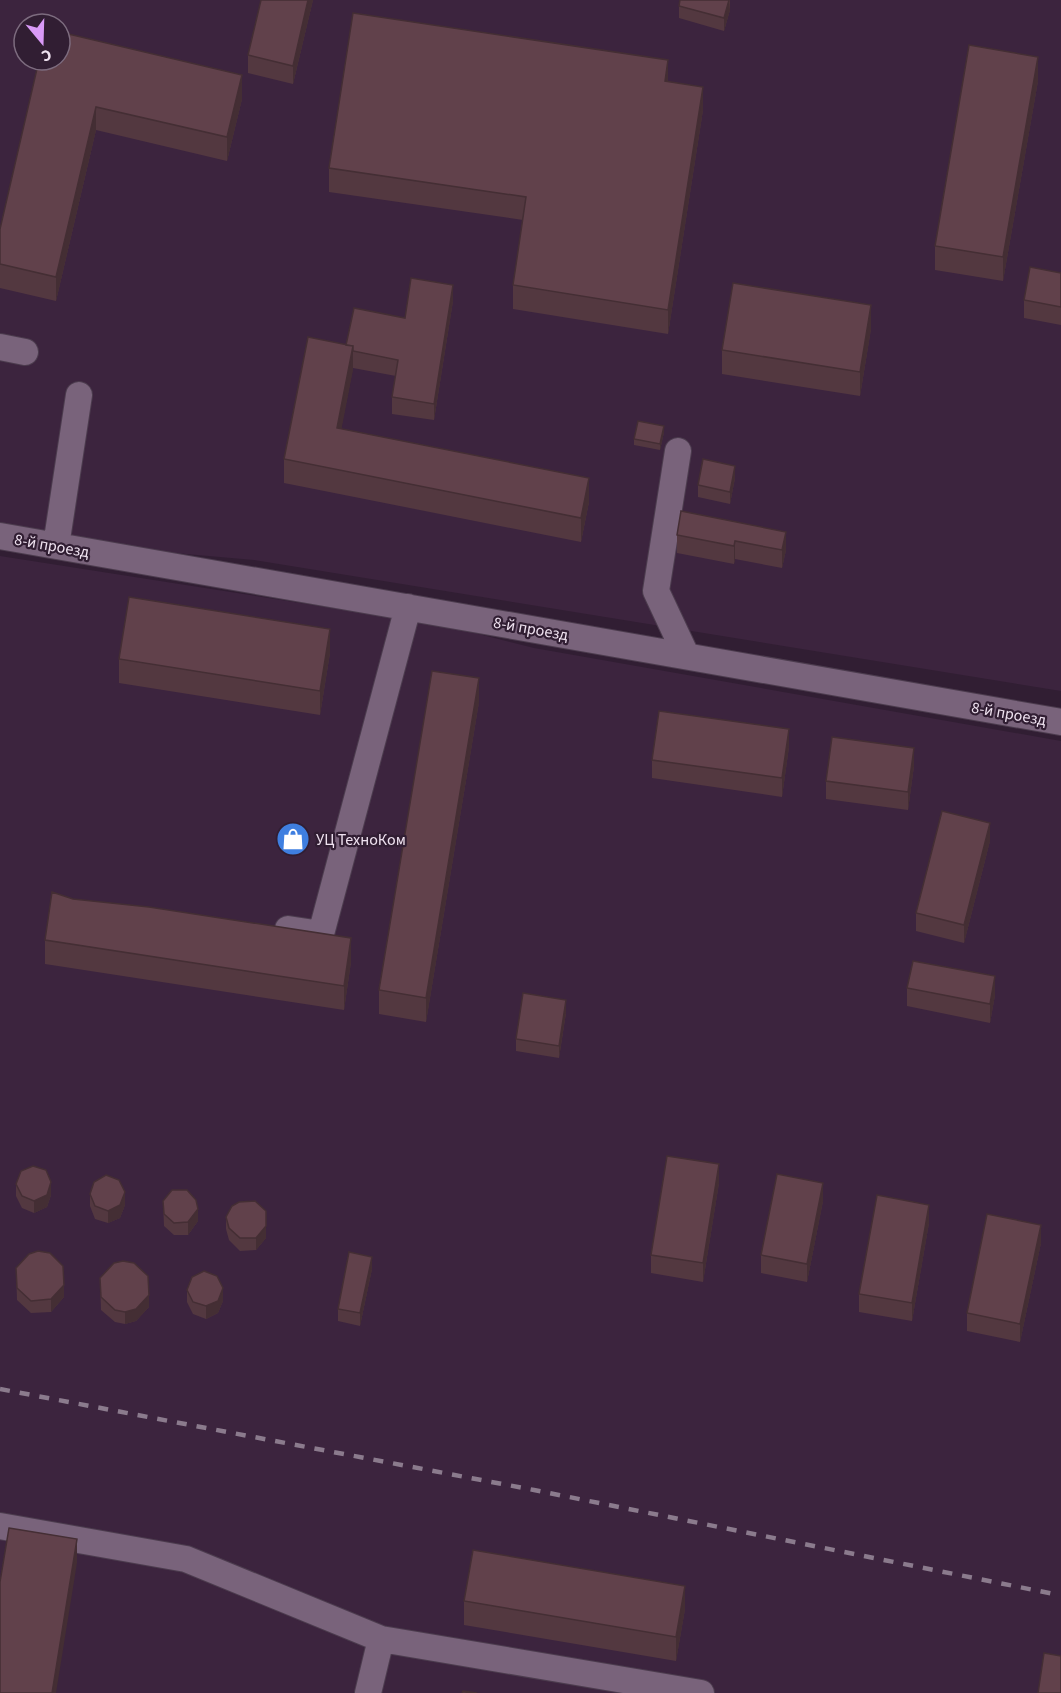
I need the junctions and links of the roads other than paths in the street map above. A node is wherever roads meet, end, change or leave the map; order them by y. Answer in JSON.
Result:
{"nodes":[{"id":1,"x":0,"y":347,"type":"edge"},
{"id":2,"x":25,"y":352,"type":"dead end"},
{"id":3,"x":79,"y":395,"type":"dead end"},
{"id":4,"x":678,"y":451,"type":"dead end"},
{"id":5,"x":0,"y":536,"type":"edge"},
{"id":6,"x":56,"y":546,"type":"junction"},
{"id":7,"x":408,"y":607,"type":"junction"},
{"id":8,"x":686,"y":655,"type":"junction"},
{"id":9,"x":1061,"y":722,"type":"edge"},
{"id":10,"x":264,"y":927,"type":"edge"},
{"id":11,"x":0,"y":1526,"type":"edge"},
{"id":12,"x":381,"y":1639,"type":"junction"},
{"id":13,"x":368,"y":1693,"type":"edge"},
{"id":14,"x":701,"y":1693,"type":"edge"}],
"edges":[{"from":1,"to":2,"type":"street"},
{"from":3,"to":6,"type":"street"},
{"from":4,"to":8,"type":"street"},
{"from":5,"to":6,"type":"street","name":"8-й проезд"},
{"from":6,"to":7,"type":"street","name":"8-й проезд"},
{"from":7,"to":8,"type":"street","name":"8-й проезд"},
{"from":7,"to":10,"type":"street"},
{"from":8,"to":9,"type":"street","name":"8-й проезд"},
{"from":11,"to":12,"type":"street"},
{"from":12,"to":13,"type":"street"},
{"from":12,"to":14,"type":"street"}]}
